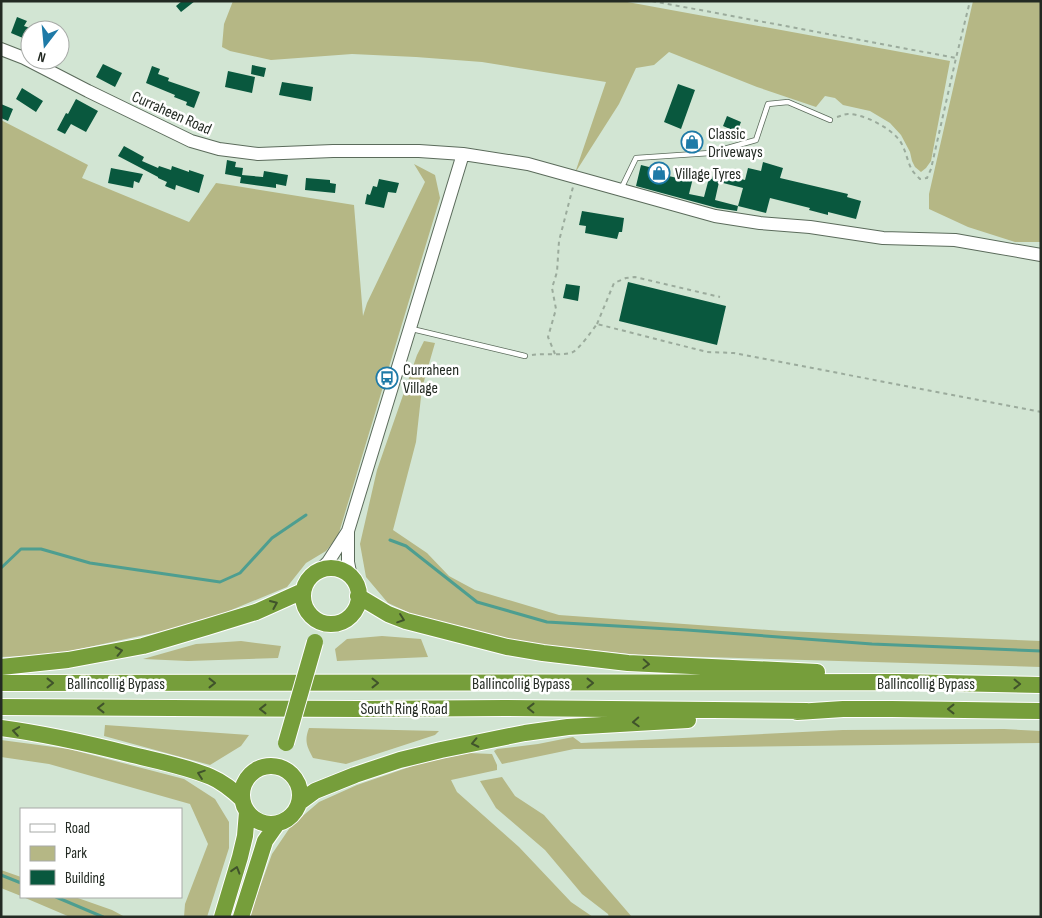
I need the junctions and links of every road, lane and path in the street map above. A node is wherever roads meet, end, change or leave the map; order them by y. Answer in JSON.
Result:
{"nodes":[{"id":1,"x":652,"y":1,"type":"edge"},
{"id":2,"x":970,"y":1,"type":"edge"},
{"id":3,"x":1,"y":49,"type":"edge"},
{"id":4,"x":956,"y":58,"type":"junction"},
{"id":5,"x":830,"y":120,"type":"joint"},
{"id":6,"x":463,"y":154,"type":"junction"},
{"id":7,"x":575,"y":178,"type":"junction"},
{"id":8,"x":621,"y":190,"type":"junction"},
{"id":9,"x":1041,"y":255,"type":"edge"},
{"id":10,"x":720,"y":297,"type":"dead end"},
{"id":11,"x":597,"y":324,"type":"junction"},
{"id":12,"x":410,"y":328,"type":"junction"},
{"id":13,"x":556,"y":354,"type":"junction"},
{"id":14,"x":525,"y":356,"type":"joint"},
{"id":15,"x":1041,"y":412,"type":"edge"},
{"id":16,"x":348,"y":531,"type":"junction"},
{"id":17,"x":320,"y":570,"type":"junction"},
{"id":18,"x":351,"y":577,"type":"junction"},
{"id":19,"x":303,"y":591,"type":"junction"},
{"id":20,"x":358,"y":596,"type":"junction"},
{"id":21,"x":308,"y":613,"type":"junction"},
{"id":22,"x":333,"y":624,"type":"junction"},
{"id":23,"x":315,"y":642,"type":"junction"},
{"id":24,"x":1,"y":667,"type":"edge"},
{"id":25,"x":899,"y":682,"type":"junction"},
{"id":26,"x":1,"y":683,"type":"edge"},
{"id":27,"x":1041,"y":684,"type":"edge"},
{"id":28,"x":1,"y":708,"type":"edge"},
{"id":29,"x":1041,"y":710,"type":"edge"},
{"id":30,"x":807,"y":711,"type":"junction"},
{"id":31,"x":1,"y":728,"type":"edge"},
{"id":32,"x":286,"y":743,"type":"junction"},
{"id":33,"x":264,"y":766,"type":"junction"},
{"id":34,"x":287,"y":770,"type":"junction"},
{"id":35,"x":300,"y":802,"type":"junction"},
{"id":36,"x":244,"y":806,"type":"junction"},
{"id":37,"x":278,"y":824,"type":"junction"},
{"id":38,"x":222,"y":917,"type":"edge"},
{"id":39,"x":241,"y":917,"type":"edge"}],
"edges":[{"from":1,"to":4,"type":"path"},
{"from":2,"to":4,"type":"path"},
{"from":3,"to":6,"type":"street","name":"Curraheen Road"},
{"from":4,"to":5,"type":"path"},
{"from":5,"to":8,"type":"lane"},
{"from":6,"to":7,"type":"street","name":"Curraheen Road"},
{"from":6,"to":12,"type":"street"},
{"from":7,"to":8,"type":"street","name":"Curraheen Road"},
{"from":7,"to":13,"type":"path"},
{"from":8,"to":9,"type":"street","name":"Curraheen Road"},
{"from":10,"to":11,"type":"path"},
{"from":11,"to":13,"type":"path"},
{"from":11,"to":15,"type":"path"},
{"from":12,"to":14,"type":"lane"},
{"from":12,"to":16,"type":"street"},
{"from":13,"to":14,"type":"path"},
{"from":16,"to":17,"type":"street"},
{"from":16,"to":18,"type":"street"},
{"from":17,"to":18,"type":"highway"},
{"from":17,"to":19,"type":"highway"},
{"from":18,"to":20,"type":"highway"},
{"from":19,"to":21,"type":"highway"},
{"from":24,"to":19,"type":"highway","one_way":true},
{"from":20,"to":22,"type":"highway"},
{"from":20,"to":25,"type":"highway","one_way":true},
{"from":21,"to":22,"type":"highway"},
{"from":21,"to":23,"type":"highway"},
{"from":22,"to":23,"type":"highway"},
{"from":23,"to":32,"type":"highway","bridge":true},
{"from":26,"to":25,"type":"highway","name":"Ballincollig Bypass","one_way":true},
{"from":25,"to":27,"type":"highway","name":"Ballincollig Bypass","one_way":true},
{"from":30,"to":28,"type":"highway","name":"South Ring Road","one_way":true},
{"from":29,"to":30,"type":"highway","name":"Ballincollig Bypass","one_way":true},
{"from":30,"to":35,"type":"highway","one_way":true},
{"from":36,"to":31,"type":"highway","one_way":true},
{"from":32,"to":33,"type":"highway"},
{"from":32,"to":34,"type":"highway"},
{"from":33,"to":34,"type":"highway"},
{"from":33,"to":36,"type":"highway"},
{"from":34,"to":35,"type":"highway"},
{"from":35,"to":37,"type":"highway"},
{"from":36,"to":37,"type":"highway"},
{"from":38,"to":36,"type":"highway","one_way":true},
{"from":37,"to":39,"type":"highway"}]}
